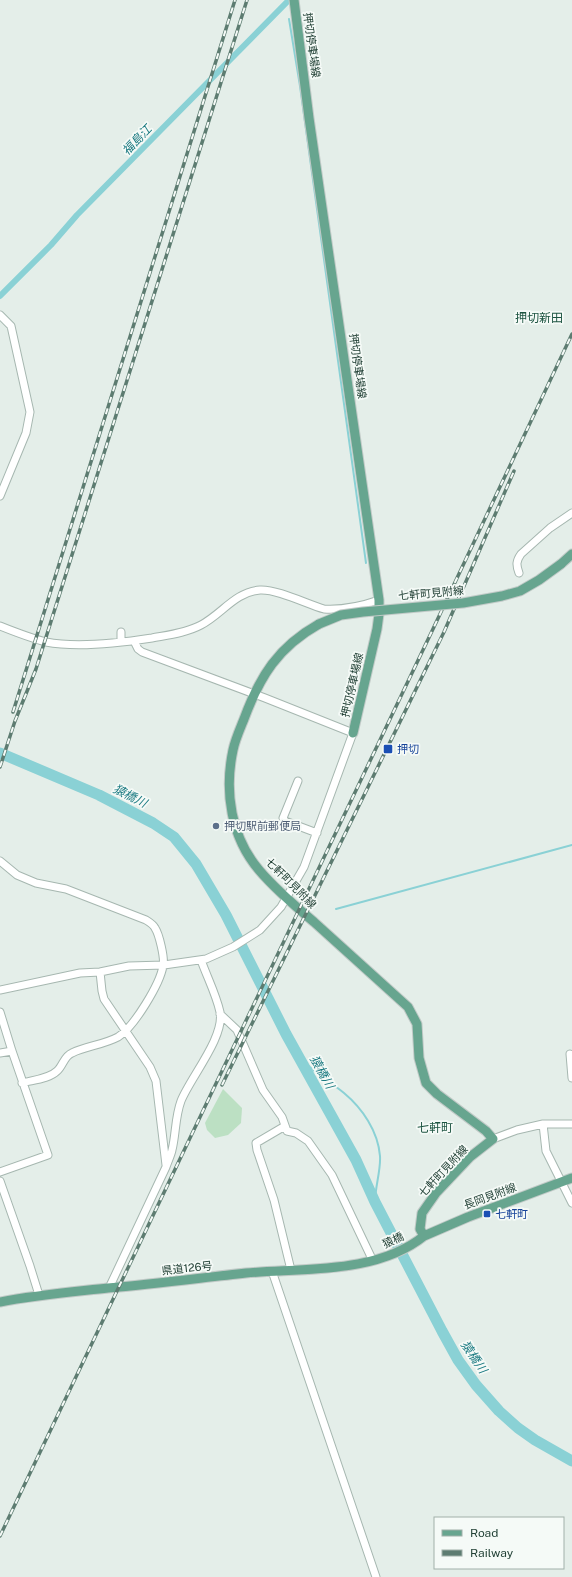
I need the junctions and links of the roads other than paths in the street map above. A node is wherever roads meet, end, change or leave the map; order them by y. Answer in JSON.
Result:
{"nodes":[{"id":1,"x":294,"y":0,"type":"edge"},
{"id":2,"x":0,"y":315,"type":"edge"},
{"id":3,"x":0,"y":496,"type":"edge"},
{"id":4,"x":572,"y":513,"type":"edge"},
{"id":5,"x":572,"y":554,"type":"edge"},
{"id":6,"x":519,"y":573,"type":"dead end"},
{"id":7,"x":379,"y":600,"type":"junction"},
{"id":8,"x":0,"y":626,"type":"edge"},
{"id":9,"x":121,"y":632,"type":"dead end"},
{"id":10,"x":121,"y":642,"type":"junction"},
{"id":11,"x":134,"y":642,"type":"junction"},
{"id":12,"x":253,"y":694,"type":"junction"},
{"id":13,"x":353,"y":733,"type":"junction"},
{"id":14,"x":298,"y":781,"type":"dead end"},
{"id":15,"x":317,"y":833,"type":"junction"},
{"id":16,"x":0,"y":861,"type":"edge"},
{"id":17,"x":287,"y":898,"type":"junction"},
{"id":18,"x":201,"y":960,"type":"junction"},
{"id":19,"x":164,"y":965,"type":"junction"},
{"id":20,"x":100,"y":972,"type":"junction"},
{"id":21,"x":0,"y":990,"type":"edge"},
{"id":22,"x":0,"y":1012,"type":"edge"},
{"id":23,"x":220,"y":1014,"type":"junction"},
{"id":24,"x":126,"y":1031,"type":"junction"},
{"id":25,"x":12,"y":1051,"type":"junction"},
{"id":26,"x":0,"y":1053,"type":"edge"},
{"id":27,"x":570,"y":1054,"type":"dead end"},
{"id":28,"x":572,"y":1078,"type":"edge"},
{"id":29,"x":22,"y":1083,"type":"junction"},
{"id":30,"x":543,"y":1124,"type":"junction"},
{"id":31,"x":572,"y":1124,"type":"edge"},
{"id":32,"x":285,"y":1126,"type":"junction"},
{"id":33,"x":493,"y":1140,"type":"junction"},
{"id":34,"x":166,"y":1167,"type":"junction"},
{"id":35,"x":0,"y":1172,"type":"edge"},
{"id":36,"x":572,"y":1178,"type":"edge"},
{"id":37,"x":0,"y":1181,"type":"edge"},
{"id":38,"x":561,"y":1182,"type":"junction"},
{"id":39,"x":572,"y":1203,"type":"edge"},
{"id":40,"x":422,"y":1238,"type":"junction"},
{"id":41,"x":375,"y":1261,"type":"junction"},
{"id":42,"x":291,"y":1270,"type":"junction"},
{"id":43,"x":272,"y":1271,"type":"junction"},
{"id":44,"x":110,"y":1288,"type":"junction"},
{"id":45,"x":39,"y":1296,"type":"junction"},
{"id":46,"x":0,"y":1302,"type":"edge"},
{"id":47,"x":376,"y":1577,"type":"edge"}],
"edges":[{"from":1,"to":7,"type":"main road","name":"押切停車場線"},
{"from":2,"to":3,"type":"street"},
{"from":4,"to":6,"type":"street"},
{"from":5,"to":12,"type":"main road","name":"七軒町見附線","bridge":true},
{"from":7,"to":11,"type":"street"},
{"from":7,"to":13,"type":"main road","name":"押切停車場線"},
{"from":8,"to":10,"type":"street"},
{"from":9,"to":10,"type":"street"},
{"from":10,"to":11,"type":"street"},
{"from":11,"to":12,"type":"street"},
{"from":12,"to":13,"type":"street"},
{"from":12,"to":17,"type":"main road","name":"七軒町見附線"},
{"from":13,"to":15,"type":"street"},
{"from":14,"to":15,"type":"street"},
{"from":15,"to":17,"type":"street"},
{"from":16,"to":19,"type":"street"},
{"from":17,"to":18,"type":"street"},
{"from":17,"to":33,"type":"main road","name":"七軒町見附線"},
{"from":18,"to":19,"type":"street"},
{"from":18,"to":23,"type":"street"},
{"from":19,"to":20,"type":"street"},
{"from":19,"to":24,"type":"street"},
{"from":20,"to":21,"type":"street"},
{"from":20,"to":24,"type":"street"},
{"from":22,"to":25,"type":"street"},
{"from":23,"to":32,"type":"street"},
{"from":23,"to":34,"type":"street"},
{"from":24,"to":29,"type":"street"},
{"from":24,"to":34,"type":"street"},
{"from":25,"to":26,"type":"street"},
{"from":25,"to":29,"type":"street"},
{"from":27,"to":28,"type":"street"},
{"from":29,"to":35,"type":"street"},
{"from":30,"to":31,"type":"street"},
{"from":30,"to":33,"type":"street"},
{"from":30,"to":38,"type":"street"},
{"from":32,"to":41,"type":"street"},
{"from":32,"to":42,"type":"street"},
{"from":33,"to":40,"type":"main road","name":"七軒町見附線"},
{"from":34,"to":44,"type":"street"},
{"from":36,"to":38,"type":"main road","name":"長岡見附線"},
{"from":37,"to":45,"type":"street"},
{"from":38,"to":39,"type":"street"},
{"from":38,"to":40,"type":"main road","name":"長岡見附線"},
{"from":40,"to":41,"type":"main road","name":"猿橋"},
{"from":41,"to":42,"type":"main road","name":"県道126号"},
{"from":42,"to":43,"type":"main road","name":"県道126号"},
{"from":43,"to":44,"type":"main road","name":"県道126号"},
{"from":43,"to":47,"type":"street"},
{"from":44,"to":45,"type":"main road","name":"県道126号"},
{"from":45,"to":46,"type":"main road","name":"県道126号"}]}
